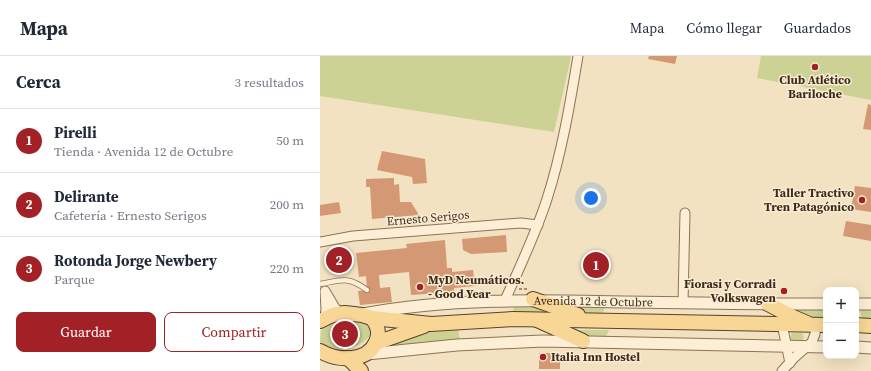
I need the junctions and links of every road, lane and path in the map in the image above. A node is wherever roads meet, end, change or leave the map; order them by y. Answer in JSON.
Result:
{"nodes":[{"id":1,"x":578,"y":56,"type":"edge"},
{"id":2,"x":685,"y":213,"type":"dead end"},
{"id":3,"x":538,"y":224,"type":"junction"},
{"id":4,"x":320,"y":242,"type":"edge"},
{"id":5,"x":322,"y":286,"type":"edge"},
{"id":6,"x":367,"y":290,"type":"dead end"},
{"id":7,"x":505,"y":300,"type":"junction"},
{"id":8,"x":533,"y":300,"type":"junction"},
{"id":9,"x":683,"y":303,"type":"junction"},
{"id":10,"x":768,"y":304,"type":"junction"},
{"id":11,"x":823,"y":304,"type":"edge"},
{"id":12,"x":859,"y":304,"type":"edge"},
{"id":13,"x":871,"y":304,"type":"edge"},
{"id":14,"x":341,"y":314,"type":"junction"},
{"id":15,"x":367,"y":316,"type":"junction"},
{"id":16,"x":322,"y":319,"type":"edge"},
{"id":17,"x":535,"y":319,"type":"junction"},
{"id":18,"x":592,"y":319,"type":"junction"},
{"id":19,"x":431,"y":324,"type":"junction"},
{"id":20,"x":782,"y":324,"type":"junction"},
{"id":21,"x":818,"y":325,"type":"edge"},
{"id":22,"x":859,"y":325,"type":"edge"},
{"id":23,"x":871,"y":326,"type":"edge"},
{"id":24,"x":583,"y":341,"type":"junction"},
{"id":25,"x":787,"y":346,"type":"junction"},
{"id":26,"x":809,"y":346,"type":"junction"},
{"id":27,"x":823,"y":347,"type":"edge"},
{"id":28,"x":859,"y":348,"type":"edge"},
{"id":29,"x":871,"y":348,"type":"edge"},
{"id":30,"x":369,"y":350,"type":"junction"},
{"id":31,"x":320,"y":352,"type":"edge"},
{"id":32,"x":344,"y":358,"type":"junction"},
{"id":33,"x":320,"y":361,"type":"edge"},
{"id":34,"x":790,"y":363,"type":"junction"},
{"id":35,"x":361,"y":371,"type":"edge"},
{"id":36,"x":369,"y":371,"type":"edge"},
{"id":37,"x":782,"y":371,"type":"edge"}],
"edges":[{"from":1,"to":3,"type":"street"},
{"from":2,"to":9,"type":"street"},
{"from":3,"to":4,"type":"street","name":"Ernesto Serigos"},
{"from":3,"to":7,"type":"street"},
{"from":5,"to":6,"type":"lane"},
{"from":5,"to":14,"type":"street"},
{"from":5,"to":16,"type":"street"},
{"from":7,"to":8,"type":"street","name":"Avenida 12 de Octubre"},
{"from":7,"to":15,"type":"street","name":"Avenida 12 de Octubre"},
{"from":8,"to":9,"type":"street","name":"Avenida 12 de Octubre"},
{"from":8,"to":18,"type":"main road"},
{"from":9,"to":10,"type":"street","name":"Avenida 12 de Octubre"},
{"from":10,"to":11,"type":"street","name":"Avenida 12 de Octubre"},
{"from":10,"to":21,"type":"main road"},
{"from":12,"to":13,"type":"street"},
{"from":14,"to":15,"type":"main road"},
{"from":14,"to":16,"type":"main road"},
{"from":15,"to":19,"type":"main road","name":"Avenida 12 de Octubre"},
{"from":15,"to":30,"type":"main road"},
{"from":17,"to":18,"type":"main road","name":"Avenida 12 de Octubre"},
{"from":17,"to":19,"type":"main road","name":"Avenida 12 de Octubre"},
{"from":17,"to":24,"type":"main road"},
{"from":18,"to":20,"type":"main road","name":"Avenida 12 de Octubre"},
{"from":19,"to":30,"type":"main road","name":"Avenida 12 de Octubre"},
{"from":20,"to":21,"type":"main road","name":"Avenida 12 de Octubre"},
{"from":20,"to":25,"type":"street"},
{"from":21,"to":26,"type":"street"},
{"from":22,"to":23,"type":"main road"},
{"from":24,"to":25,"type":"street"},
{"from":24,"to":30,"type":"street"},
{"from":25,"to":26,"type":"street"},
{"from":25,"to":34,"type":"street"},
{"from":26,"to":27,"type":"street"},
{"from":26,"to":34,"type":"street"},
{"from":28,"to":29,"type":"street"},
{"from":30,"to":32,"type":"main road","name":"Avenida 12 de Octubre"},
{"from":30,"to":36,"type":"main road"},
{"from":31,"to":32,"type":"main road"},
{"from":32,"to":33,"type":"street"},
{"from":32,"to":35,"type":"main road"},
{"from":34,"to":37,"type":"street"}]}
